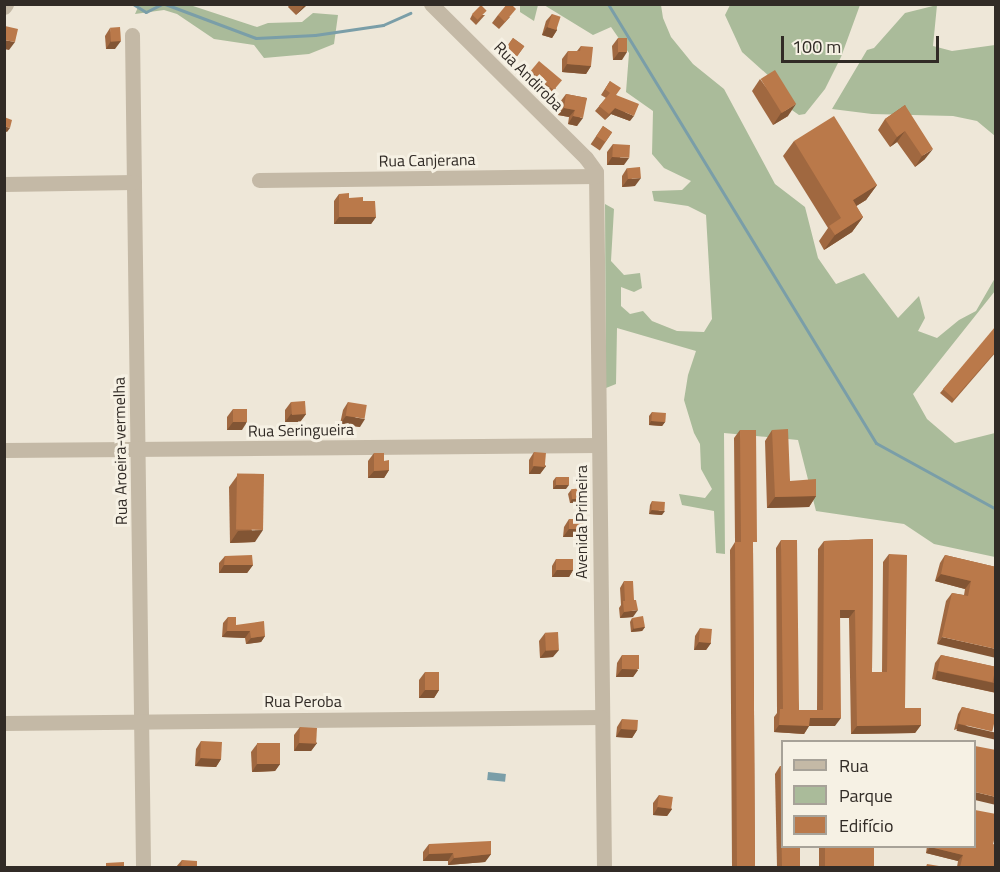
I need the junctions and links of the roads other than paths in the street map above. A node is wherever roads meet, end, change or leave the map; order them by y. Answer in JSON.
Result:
{"nodes":[{"id":1,"x":431,"y":4,"type":"edge"},
{"id":2,"x":132,"y":35,"type":"dead end"},
{"id":3,"x":596,"y":176,"type":"junction"},
{"id":4,"x":259,"y":180,"type":"dead end"},
{"id":5,"x":134,"y":182,"type":"junction"},
{"id":6,"x":4,"y":183,"type":"edge"},
{"id":7,"x":599,"y":445,"type":"junction"},
{"id":8,"x":4,"y":450,"type":"edge"},
{"id":9,"x":138,"y":450,"type":"junction"},
{"id":10,"x":601,"y":717,"type":"junction"},
{"id":11,"x":141,"y":720,"type":"junction"},
{"id":12,"x":4,"y":723,"type":"edge"},
{"id":13,"x":143,"y":867,"type":"edge"},
{"id":14,"x":604,"y":867,"type":"edge"}],
"edges":[{"from":1,"to":3,"type":"street","name":"Rua Andiroba"},
{"from":2,"to":5,"type":"street","name":"Rua Aroeira-vermelha"},
{"from":3,"to":4,"type":"street","name":"Rua Canjerana"},
{"from":3,"to":7,"type":"street","name":"Avenida Primeira"},
{"from":5,"to":6,"type":"street"},
{"from":5,"to":9,"type":"street","name":"Rua Aroeira-vermelha"},
{"from":7,"to":9,"type":"street","name":"Rua Seringueira"},
{"from":7,"to":10,"type":"street","name":"Avenida Primeira"},
{"from":8,"to":9,"type":"street","name":"Rua Seringueira"},
{"from":9,"to":11,"type":"street","name":"Rua Aroeira-vermelha"},
{"from":10,"to":11,"type":"street","name":"Rua Peroba"},
{"from":10,"to":14,"type":"street","name":"Avenida Primeira"},
{"from":11,"to":12,"type":"street","name":"Rua Peroba"},
{"from":11,"to":13,"type":"street","name":"Rua Aroeira-vermelha"}]}
